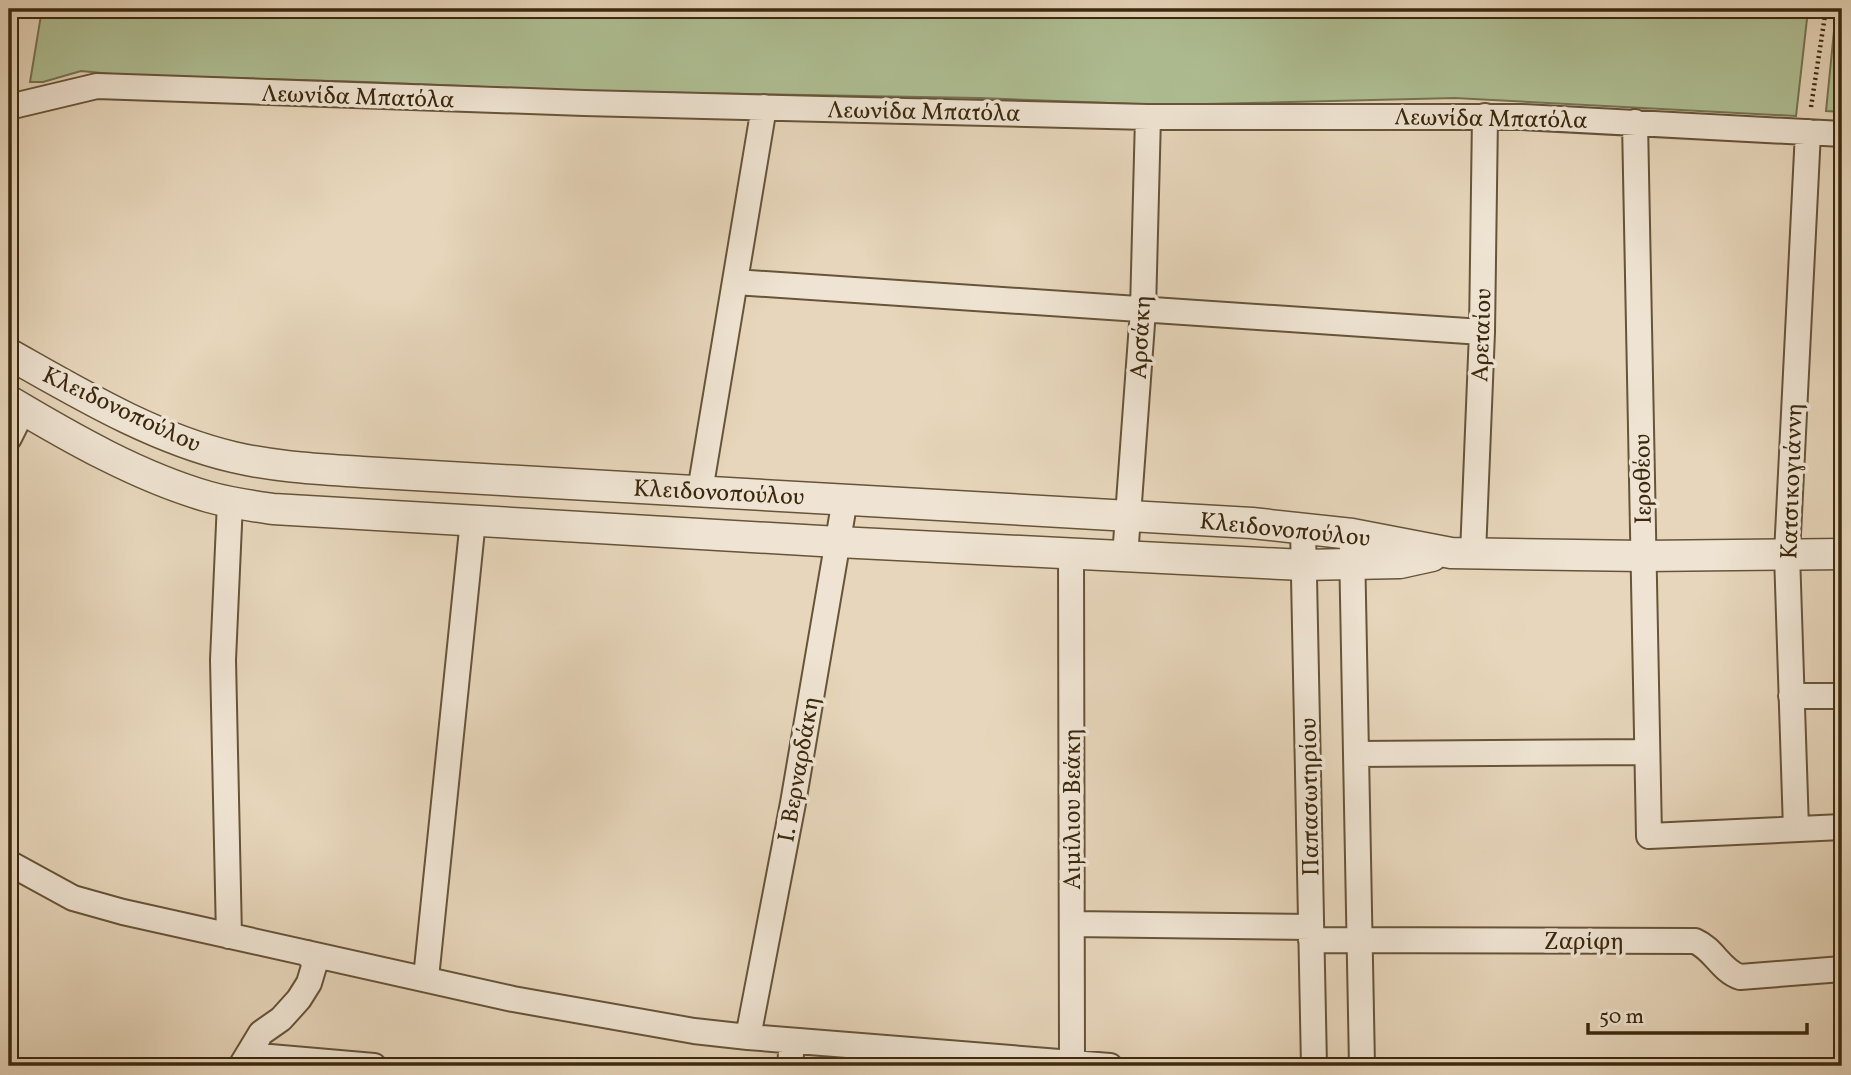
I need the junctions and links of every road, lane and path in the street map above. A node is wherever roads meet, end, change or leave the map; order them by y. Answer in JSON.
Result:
{"nodes":[{"id":1,"x":1826,"y":9,"type":"edge"},
{"id":2,"x":9,"y":107,"type":"edge"},
{"id":3,"x":764,"y":107,"type":"junction"},
{"id":4,"x":1485,"y":116,"type":"junction"},
{"id":5,"x":1148,"y":117,"type":"junction"},
{"id":6,"x":1635,"y":122,"type":"junction"},
{"id":7,"x":1808,"y":132,"type":"junction"},
{"id":8,"x":1842,"y":134,"type":"edge"},
{"id":9,"x":735,"y":282,"type":"junction"},
{"id":10,"x":1143,"y":310,"type":"junction"},
{"id":11,"x":1482,"y":332,"type":"junction"},
{"id":12,"x":9,"y":354,"type":"edge"},
{"id":13,"x":16,"y":405,"type":"edge"},
{"id":14,"x":9,"y":438,"type":"edge"},
{"id":15,"x":701,"y":491,"type":"junction"},
{"id":16,"x":845,"y":499,"type":"junction"},
{"id":17,"x":230,"y":502,"type":"junction"},
{"id":18,"x":1128,"y":516,"type":"junction"},
{"id":19,"x":472,"y":520,"type":"junction"},
{"id":20,"x":1303,"y":528,"type":"junction"},
{"id":21,"x":1352,"y":534,"type":"junction"},
{"id":22,"x":838,"y":542,"type":"junction"},
{"id":23,"x":1071,"y":553,"type":"junction"},
{"id":24,"x":1462,"y":553,"type":"junction"},
{"id":25,"x":1787,"y":554,"type":"junction"},
{"id":26,"x":1842,"y":554,"type":"edge"},
{"id":27,"x":1643,"y":556,"type":"junction"},
{"id":28,"x":1125,"y":557,"type":"junction"},
{"id":29,"x":1303,"y":565,"type":"junction"},
{"id":30,"x":1352,"y":565,"type":"junction"},
{"id":31,"x":1791,"y":696,"type":"junction"},
{"id":32,"x":1842,"y":696,"type":"edge"},
{"id":33,"x":1647,"y":752,"type":"junction"},
{"id":34,"x":1356,"y":754,"type":"junction"},
{"id":35,"x":1842,"y":827,"type":"edge"},
{"id":36,"x":1796,"y":830,"type":"junction"},
{"id":37,"x":9,"y":863,"type":"edge"},
{"id":38,"x":1072,"y":924,"type":"junction"},
{"id":39,"x":1311,"y":934,"type":"junction"},
{"id":40,"x":229,"y":936,"type":"junction"},
{"id":41,"x":1360,"y":940,"type":"junction"},
{"id":42,"x":307,"y":953,"type":"junction"},
{"id":43,"x":1842,"y":968,"type":"edge"},
{"id":44,"x":426,"y":978,"type":"junction"},
{"id":45,"x":748,"y":1037,"type":"junction"},
{"id":46,"x":792,"y":1041,"type":"junction"},
{"id":47,"x":245,"y":1060,"type":"edge"},
{"id":48,"x":1072,"y":1064,"type":"junction"},
{"id":49,"x":374,"y":1066,"type":"edge"},
{"id":50,"x":790,"y":1066,"type":"edge"},
{"id":51,"x":1109,"y":1066,"type":"edge"},
{"id":52,"x":1314,"y":1066,"type":"edge"},
{"id":53,"x":1362,"y":1066,"type":"edge"}],
"edges":[{"from":1,"to":7,"type":"path"},
{"from":2,"to":3,"type":"street","name":"Λεωνίδα Μπατόλα"},
{"from":3,"to":5,"type":"street","name":"Λεωνίδα Μπατόλα"},
{"from":3,"to":9,"type":"street"},
{"from":4,"to":5,"type":"street","name":"Λεωνίδα Μπατόλα"},
{"from":4,"to":6,"type":"street","name":"Λεωνίδα Μπατόλα"},
{"from":4,"to":11,"type":"street","name":"Αρεταίου"},
{"from":5,"to":10,"type":"street","name":"Αρσάκη"},
{"from":6,"to":7,"type":"street","name":"Λεωνίδα Μπατόλα"},
{"from":6,"to":27,"type":"street","name":"Ιεροθέου"},
{"from":7,"to":8,"type":"street","name":"Λεωνίδα Μπατόλα"},
{"from":7,"to":25,"type":"street","name":"Κατσικογιάννη"},
{"from":9,"to":10,"type":"street"},
{"from":9,"to":15,"type":"street"},
{"from":10,"to":11,"type":"street"},
{"from":10,"to":18,"type":"street","name":"Αρσάκη"},
{"from":11,"to":24,"type":"street","name":"Αρεταίου"},
{"from":12,"to":15,"type":"street","name":"Κλειδονοπούλου"},
{"from":13,"to":14,"type":"street"},
{"from":13,"to":17,"type":"street","name":"Κλειδονοπούλου"},
{"from":15,"to":16,"type":"street","name":"Κλειδονοπούλου"},
{"from":16,"to":18,"type":"street","name":"Κλειδονοπούλου"},
{"from":16,"to":22,"type":"street","name":"Ι. Βερναρδάκη"},
{"from":17,"to":19,"type":"street","name":"Κλειδονοπούλου"},
{"from":17,"to":40,"type":"street"},
{"from":18,"to":20,"type":"street","name":"Κλειδονοπούλου"},
{"from":18,"to":28,"type":"street","name":"Αρσάκη"},
{"from":19,"to":22,"type":"street","name":"Κλειδονοπούλου"},
{"from":19,"to":44,"type":"street"},
{"from":20,"to":21,"type":"street","name":"Κλειδονοπούλου"},
{"from":20,"to":29,"type":"street","name":"Παπασωτηρίου"},
{"from":21,"to":24,"type":"street","name":"Κλειδονοπούλου"},
{"from":21,"to":30,"type":"street","name":"Παπασωτηρίου"},
{"from":22,"to":23,"type":"street","name":"Κλειδονοπούλου"},
{"from":22,"to":45,"type":"street","name":"Ι. Βερναρδάκη"},
{"from":23,"to":28,"type":"street","name":"Κλειδονοπούλου"},
{"from":23,"to":38,"type":"street","name":"Αιμίλιου Βεάκη"},
{"from":24,"to":27,"type":"street","name":"Κλειδονοπούλου"},
{"from":24,"to":30,"type":"street","name":"Κλειδονοπούλου"},
{"from":25,"to":26,"type":"street","name":"Κλειδονοπούλου"},
{"from":25,"to":27,"type":"street","name":"Κλειδονοπούλου"},
{"from":25,"to":31,"type":"street","name":"Κατσικογιάννη"},
{"from":27,"to":33,"type":"street","name":"Ιεροθέου"},
{"from":28,"to":29,"type":"street","name":"Κλειδονοπούλου"},
{"from":29,"to":30,"type":"street","name":"Κλειδονοπούλου"},
{"from":29,"to":39,"type":"street","name":"Παπασωτηρίου"},
{"from":30,"to":34,"type":"street","name":"Παπασωτηρίου"},
{"from":31,"to":32,"type":"street"},
{"from":31,"to":36,"type":"street","name":"Κατσικογιάννη"},
{"from":33,"to":34,"type":"street"},
{"from":33,"to":36,"type":"street","name":"Ιεροθέου"},
{"from":34,"to":41,"type":"street","name":"Παπασωτηρίου"},
{"from":35,"to":36,"type":"street"},
{"from":37,"to":40,"type":"street"},
{"from":38,"to":39,"type":"street","name":"Ζαρίφη"},
{"from":38,"to":48,"type":"street","name":"Αιμίλιου Βεάκη"},
{"from":39,"to":41,"type":"street","name":"Ζαρίφη"},
{"from":39,"to":52,"type":"street","name":"Παπασωτηρίου"},
{"from":40,"to":42,"type":"street"},
{"from":41,"to":43,"type":"street","name":"Ζαρίφη"},
{"from":41,"to":53,"type":"street","name":"Παπασωτηρίου"},
{"from":42,"to":44,"type":"street"},
{"from":42,"to":47,"type":"street"},
{"from":44,"to":45,"type":"street"},
{"from":45,"to":46,"type":"street"},
{"from":46,"to":48,"type":"street"},
{"from":46,"to":50,"type":"street"},
{"from":47,"to":49,"type":"street"},
{"from":48,"to":51,"type":"street"}]}
